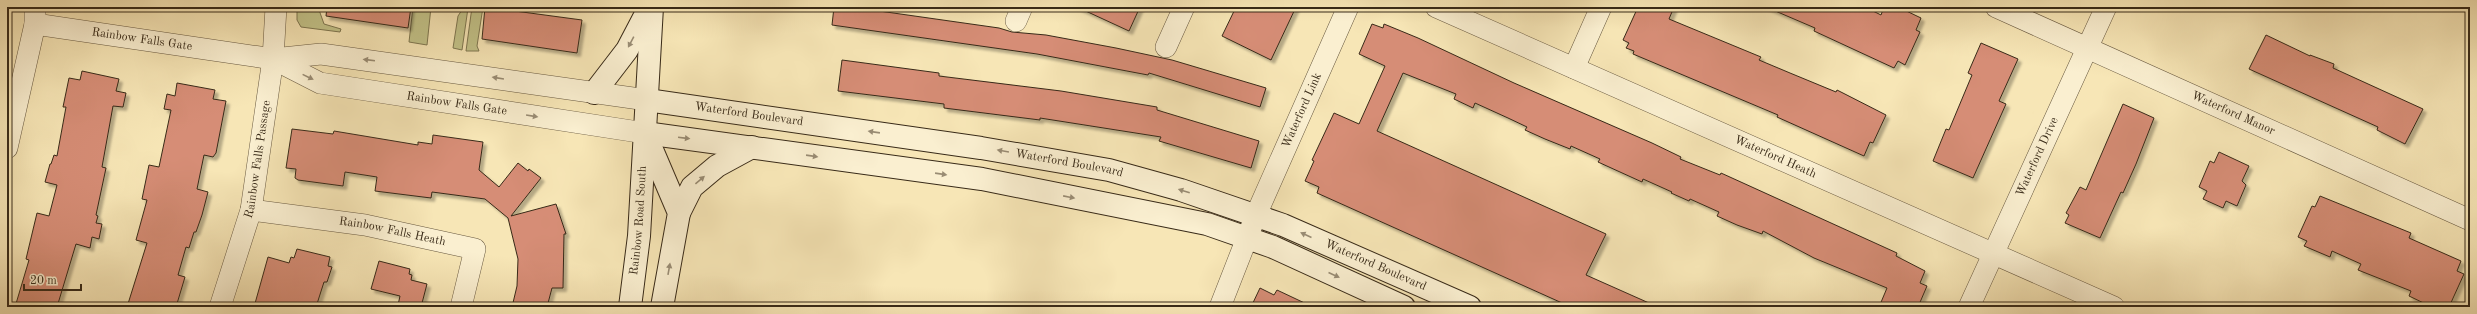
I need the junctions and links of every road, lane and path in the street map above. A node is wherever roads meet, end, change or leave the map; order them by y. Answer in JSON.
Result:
{"nodes":[{"id":1,"x":276,"y":7,"type":"edge"},
{"id":2,"x":650,"y":7,"type":"edge"},
{"id":3,"x":1184,"y":7,"type":"edge"},
{"id":4,"x":1348,"y":7,"type":"edge"},
{"id":5,"x":1436,"y":7,"type":"edge"},
{"id":6,"x":1601,"y":7,"type":"edge"},
{"id":7,"x":1996,"y":7,"type":"edge"},
{"id":8,"x":2106,"y":7,"type":"edge"},
{"id":9,"x":35,"y":16,"type":"edge"},
{"id":10,"x":1166,"y":47,"type":"dead end"},
{"id":11,"x":2088,"y":48,"type":"junction"},
{"id":12,"x":273,"y":59,"type":"junction"},
{"id":13,"x":1574,"y":68,"type":"junction"},
{"id":14,"x":594,"y":93,"type":"junction"},
{"id":15,"x":647,"y":100,"type":"junction"},
{"id":16,"x":645,"y":133,"type":"junction"},
{"id":17,"x":752,"y":147,"type":"junction"},
{"id":18,"x":7,"y":148,"type":"edge"},
{"id":19,"x":251,"y":210,"type":"junction"},
{"id":20,"x":679,"y":212,"type":"junction"},
{"id":21,"x":1256,"y":215,"type":"junction"},
{"id":22,"x":2470,"y":220,"type":"edge"},
{"id":23,"x":1247,"y":237,"type":"junction"},
{"id":24,"x":1993,"y":254,"type":"junction"},
{"id":25,"x":220,"y":307,"type":"edge"},
{"id":26,"x":461,"y":307,"type":"edge"},
{"id":27,"x":630,"y":307,"type":"edge"},
{"id":28,"x":662,"y":307,"type":"edge"},
{"id":29,"x":1220,"y":307,"type":"edge"},
{"id":30,"x":1404,"y":307,"type":"edge"},
{"id":31,"x":1470,"y":307,"type":"edge"},
{"id":32,"x":1970,"y":307,"type":"edge"},
{"id":33,"x":2114,"y":307,"type":"edge"}],
"edges":[{"from":1,"to":12,"type":"street","name":"Rainbow Falls Passage"},
{"from":2,"to":14,"type":"street","one_way":true},
{"from":2,"to":15,"type":"street","name":"Rainbow Road South"},
{"from":3,"to":10,"type":"street"},
{"from":4,"to":21,"type":"street","name":"Waterford Link"},
{"from":5,"to":13,"type":"street","name":"Waterford Heath"},
{"from":6,"to":13,"type":"street"},
{"from":7,"to":11,"type":"street","name":"Waterford Manor"},
{"from":8,"to":11,"type":"street","name":"Waterford Drive"},
{"from":9,"to":12,"type":"street","name":"Rainbow Falls Gate"},
{"from":9,"to":18,"type":"street"},
{"from":11,"to":22,"type":"street","name":"Waterford Manor"},
{"from":11,"to":24,"type":"street","name":"Waterford Drive"},
{"from":14,"to":12,"type":"street","name":"Rainbow Falls Gate","one_way":true},
{"from":12,"to":16,"type":"street","name":"Rainbow Falls Gate","one_way":true},
{"from":12,"to":19,"type":"street","name":"Rainbow Falls Passage"},
{"from":13,"to":24,"type":"street","name":"Waterford Heath"},
{"from":14,"to":15,"type":"street","name":"Rainbow Falls Gate"},
{"from":15,"to":16,"type":"street","name":"Rainbow Road South"},
{"from":21,"to":15,"type":"street","name":"Waterford Boulevard","one_way":true},
{"from":16,"to":17,"type":"street","one_way":true},
{"from":16,"to":20,"type":"street","name":"Rainbow Road South"},
{"from":16,"to":27,"type":"street","name":"Rainbow Road South"},
{"from":20,"to":17,"type":"street","one_way":true},
{"from":17,"to":23,"type":"street","one_way":true},
{"from":19,"to":25,"type":"street","name":"Rainbow Falls Passage"},
{"from":19,"to":26,"type":"street","name":"Rainbow Falls Heath"},
{"from":28,"to":20,"type":"street","one_way":true},
{"from":21,"to":23,"type":"street","name":"Waterford Link"},
{"from":31,"to":21,"type":"street","name":"Waterford Boulevard","one_way":true},
{"from":23,"to":29,"type":"street","name":"Waterford Link"},
{"from":23,"to":30,"type":"street","one_way":true},
{"from":24,"to":32,"type":"street","name":"Waterford Drive"},
{"from":24,"to":33,"type":"street","name":"Waterford Heath"}]}
